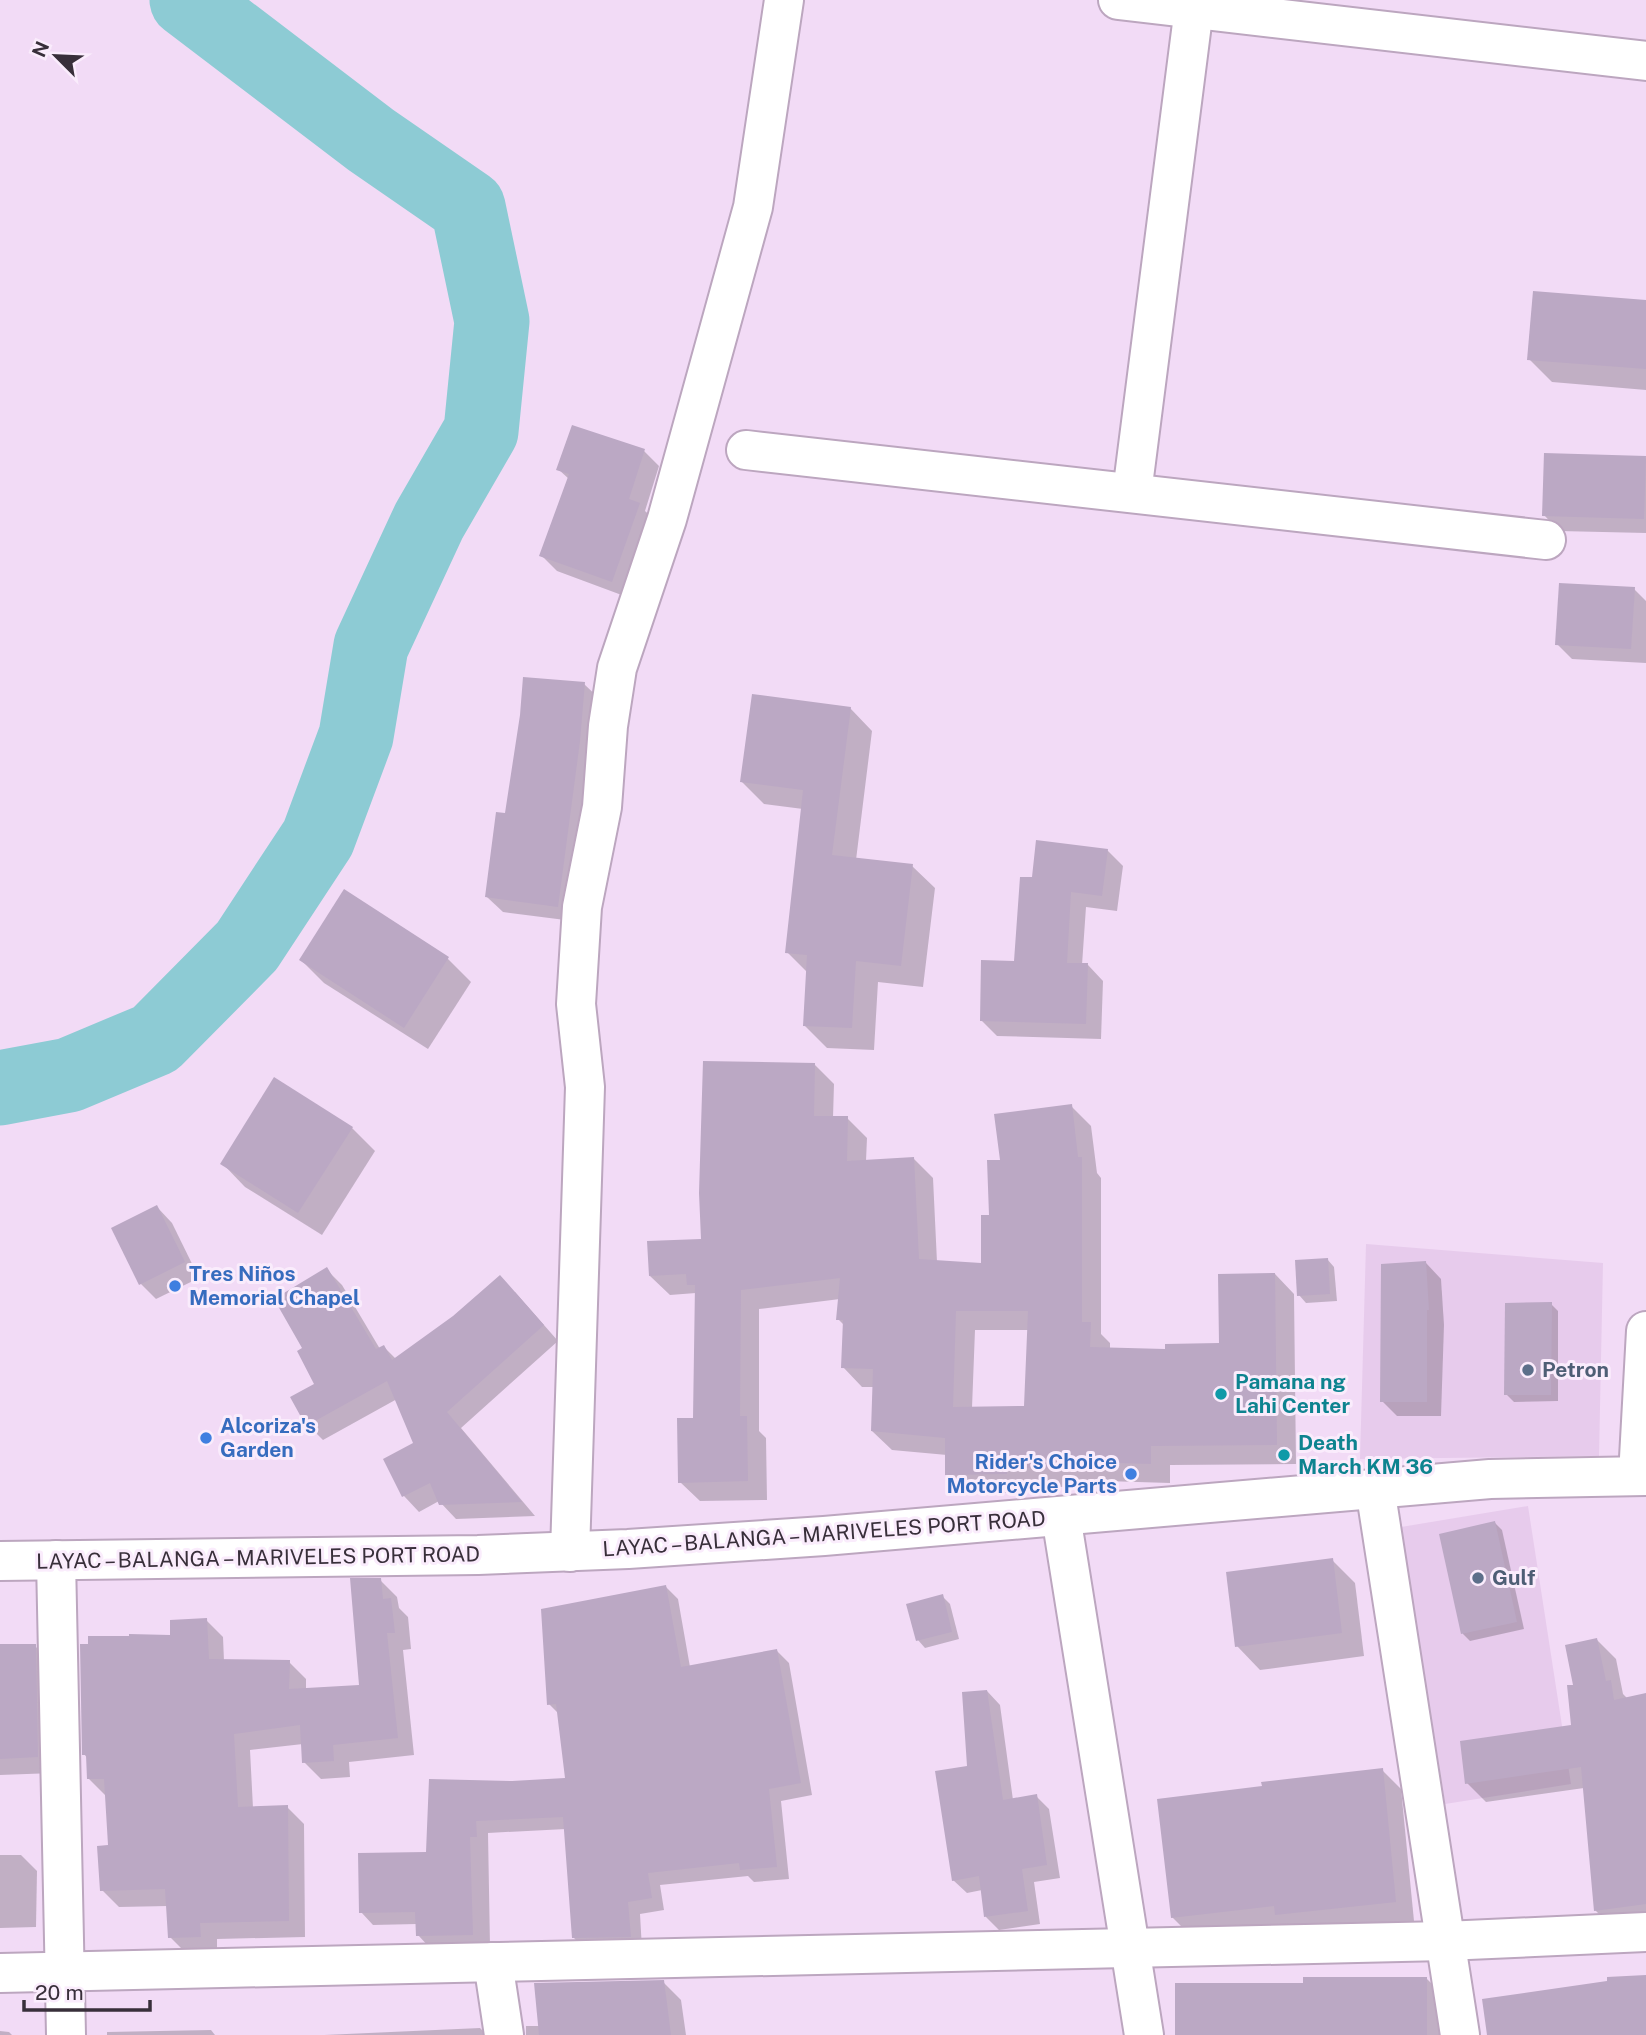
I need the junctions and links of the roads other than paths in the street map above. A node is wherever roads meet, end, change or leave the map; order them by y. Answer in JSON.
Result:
{"nodes":[{"id":1,"x":784,"y":0,"type":"edge"},
{"id":2,"x":1118,"y":0,"type":"edge"},
{"id":3,"x":1195,"y":4,"type":"edge"},
{"id":4,"x":1646,"y":61,"type":"edge"},
{"id":5,"x":746,"y":450,"type":"dead end"},
{"id":6,"x":1132,"y":493,"type":"junction"},
{"id":7,"x":1546,"y":540,"type":"dead end"},
{"id":8,"x":1646,"y":1331,"type":"edge"},
{"id":9,"x":1642,"y":1476,"type":"edge"},
{"id":10,"x":1375,"y":1488,"type":"junction"},
{"id":11,"x":1061,"y":1516,"type":"junction"},
{"id":12,"x":570,"y":1552,"type":"junction"},
{"id":13,"x":56,"y":1560,"type":"junction"},
{"id":14,"x":0,"y":1561,"type":"edge"},
{"id":15,"x":1646,"y":1932,"type":"edge"},
{"id":16,"x":1445,"y":1941,"type":"junction"},
{"id":17,"x":1129,"y":1948,"type":"junction"},
{"id":18,"x":493,"y":1962,"type":"junction"},
{"id":19,"x":0,"y":1972,"type":"edge"},
{"id":20,"x":65,"y":1972,"type":"junction"},
{"id":21,"x":66,"y":2035,"type":"edge"},
{"id":22,"x":504,"y":2035,"type":"edge"},
{"id":23,"x":1144,"y":2035,"type":"edge"},
{"id":24,"x":1460,"y":2035,"type":"edge"}],
"edges":[{"from":1,"to":12,"type":"street"},
{"from":2,"to":3,"type":"street"},
{"from":3,"to":4,"type":"street"},
{"from":3,"to":6,"type":"street"},
{"from":5,"to":6,"type":"street"},
{"from":6,"to":7,"type":"street"},
{"from":8,"to":9,"type":"street"},
{"from":9,"to":10,"type":"street","name":"LAYAC – BALANGA – MARIVELES PORT ROAD"},
{"from":10,"to":11,"type":"street","name":"LAYAC – BALANGA – MARIVELES PORT ROAD"},
{"from":10,"to":16,"type":"street"},
{"from":11,"to":12,"type":"street","name":"LAYAC – BALANGA – MARIVELES PORT ROAD"},
{"from":11,"to":17,"type":"street"},
{"from":12,"to":13,"type":"street","name":"LAYAC – BALANGA – MARIVELES PORT ROAD"},
{"from":13,"to":14,"type":"street","name":"LAYAC – BALANGA – MARIVELES PORT ROAD"},
{"from":13,"to":20,"type":"street"},
{"from":15,"to":16,"type":"street"},
{"from":16,"to":17,"type":"street"},
{"from":16,"to":24,"type":"street"},
{"from":17,"to":18,"type":"street"},
{"from":17,"to":23,"type":"street"},
{"from":18,"to":20,"type":"street"},
{"from":18,"to":22,"type":"street"},
{"from":19,"to":20,"type":"street"},
{"from":20,"to":21,"type":"street"}]}
